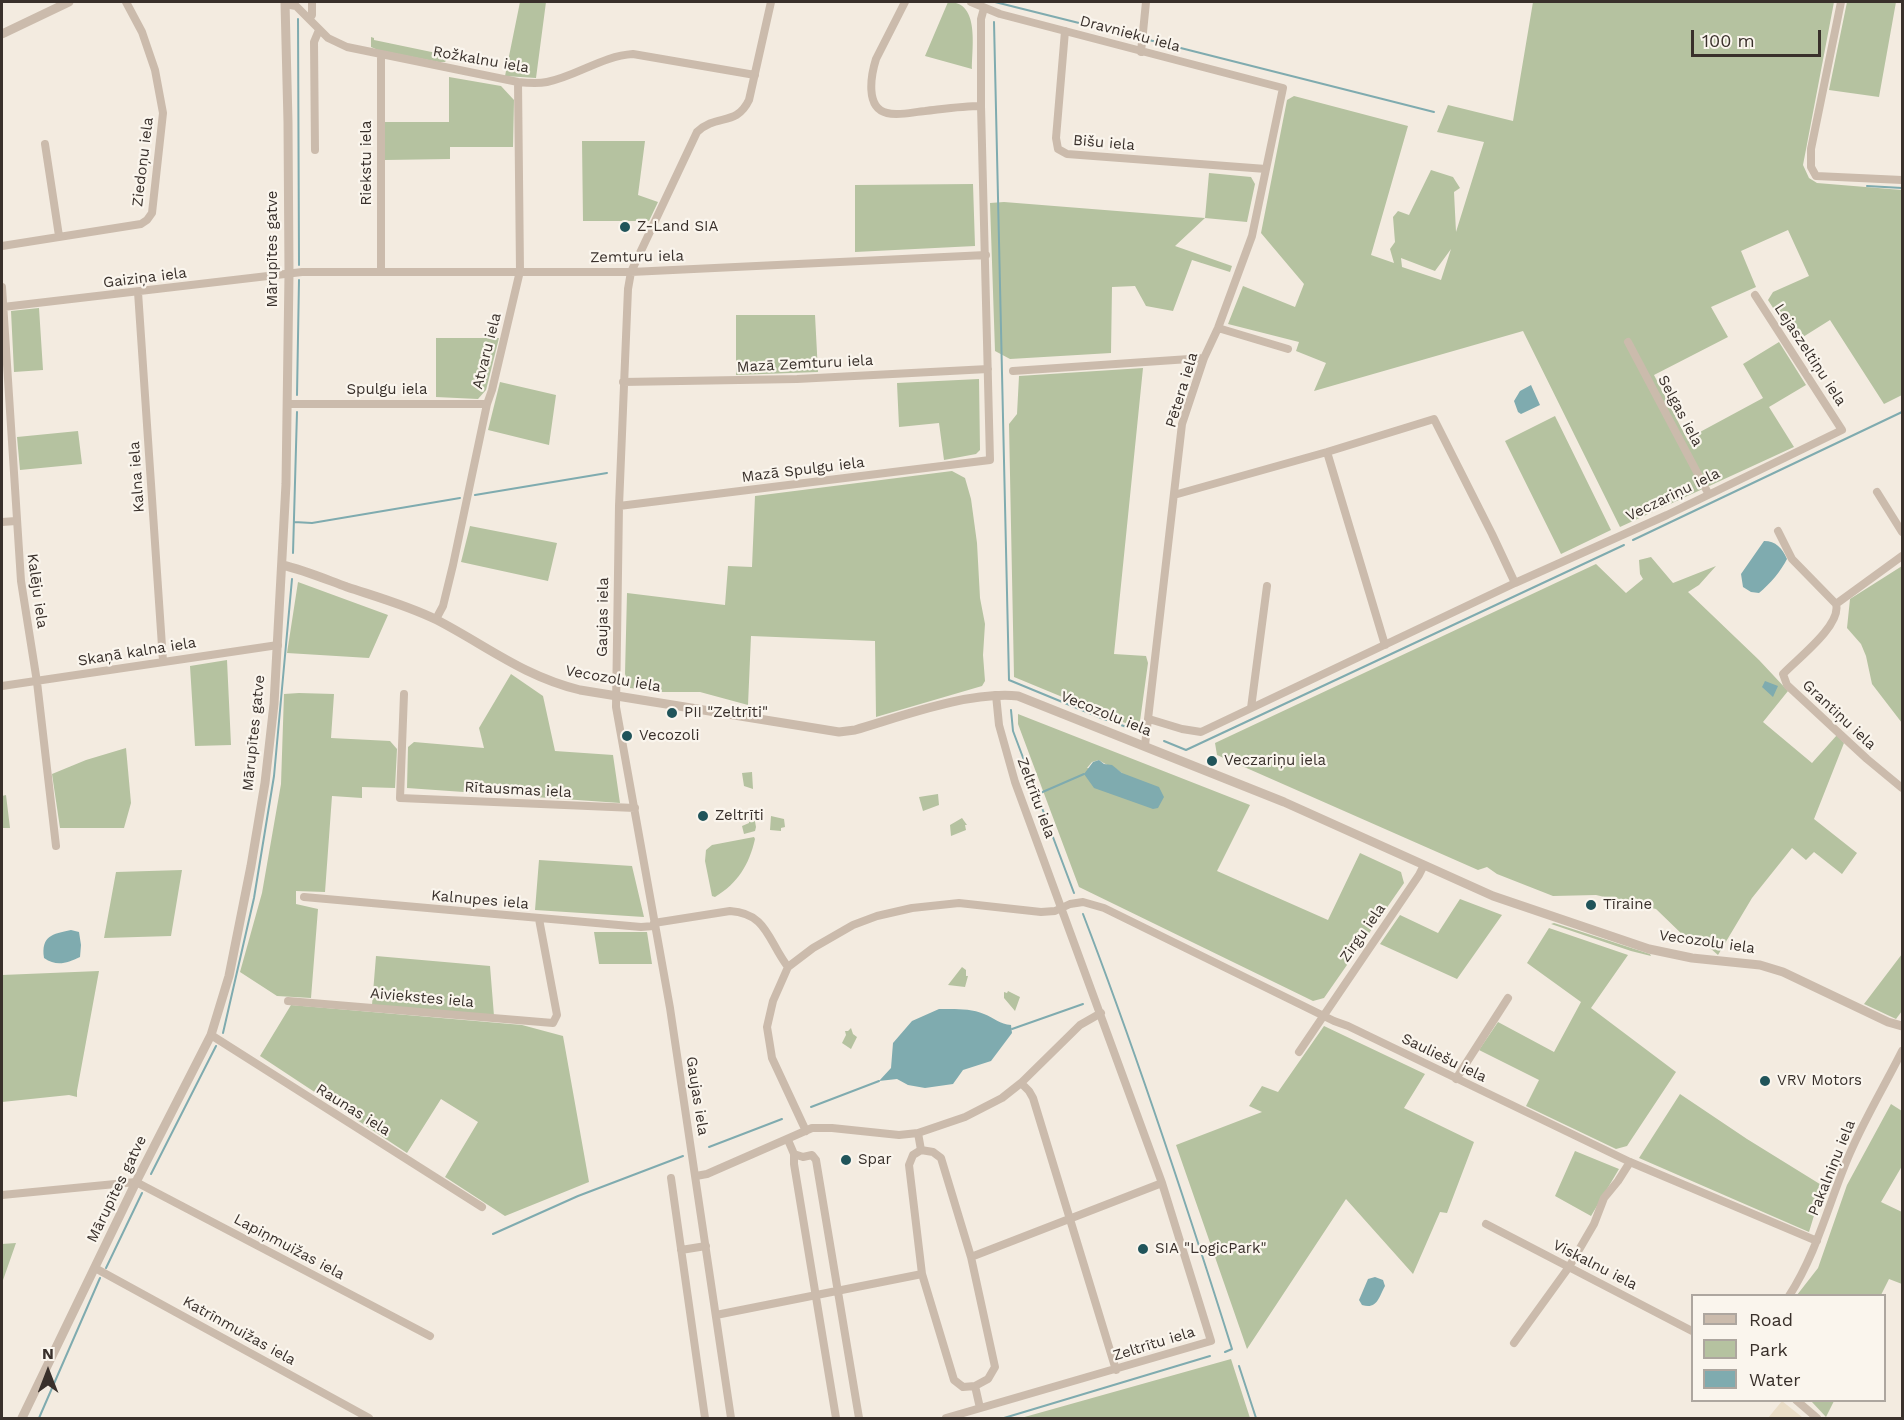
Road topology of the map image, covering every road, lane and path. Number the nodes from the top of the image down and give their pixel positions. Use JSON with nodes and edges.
{"nodes":[{"id":1,"x":69,"y":2,"type":"edge"},
{"id":2,"x":126,"y":2,"type":"edge"},
{"id":3,"x":312,"y":2,"type":"edge"},
{"id":4,"x":771,"y":2,"type":"edge"},
{"id":5,"x":905,"y":2,"type":"edge"},
{"id":6,"x":971,"y":2,"type":"edge"},
{"id":7,"x":1146,"y":2,"type":"edge"},
{"id":8,"x":1841,"y":2,"type":"edge"},
{"id":9,"x":285,"y":3,"type":"edge"},
{"id":10,"x":299,"y":4,"type":"edge"},
{"id":11,"x":984,"y":8,"type":"junction"},
{"id":12,"x":309,"y":19,"type":"junction"},
{"id":13,"x":319,"y":30,"type":"junction"},
{"id":14,"x":1065,"y":31,"type":"junction"},
{"id":15,"x":2,"y":34,"type":"edge"},
{"id":16,"x":1141,"y":52,"type":"junction"},
{"id":17,"x":381,"y":56,"type":"junction"},
{"id":18,"x":755,"y":75,"type":"junction"},
{"id":19,"x":518,"y":82,"type":"junction"},
{"id":20,"x":1283,"y":88,"type":"joint"},
{"id":21,"x":981,"y":106,"type":"junction"},
{"id":22,"x":45,"y":144,"type":"dead end"},
{"id":23,"x":315,"y":150,"type":"dead end"},
{"id":24,"x":1266,"y":169,"type":"junction"},
{"id":25,"x":1902,"y":180,"type":"edge"},
{"id":26,"x":59,"y":236,"type":"junction"},
{"id":27,"x":2,"y":246,"type":"edge"},
{"id":28,"x":986,"y":255,"type":"junction"},
{"id":29,"x":381,"y":271,"type":"junction"},
{"id":30,"x":520,"y":271,"type":"junction"},
{"id":31,"x":631,"y":272,"type":"junction"},
{"id":32,"x":289,"y":274,"type":"junction"},
{"id":33,"x":2,"y":287,"type":"edge"},
{"id":34,"x":138,"y":292,"type":"junction"},
{"id":35,"x":1755,"y":295,"type":"dead end"},
{"id":36,"x":3,"y":307,"type":"junction"},
{"id":37,"x":1218,"y":328,"type":"junction"},
{"id":38,"x":1628,"y":342,"type":"dead end"},
{"id":39,"x":1288,"y":349,"type":"dead end"},
{"id":40,"x":1204,"y":358,"type":"junction"},
{"id":41,"x":988,"y":369,"type":"junction"},
{"id":42,"x":1014,"y":371,"type":"dead end"},
{"id":43,"x":623,"y":382,"type":"junction"},
{"id":44,"x":288,"y":404,"type":"junction"},
{"id":45,"x":487,"y":404,"type":"junction"},
{"id":46,"x":1842,"y":430,"type":"joint"},
{"id":47,"x":1327,"y":452,"type":"junction"},
{"id":48,"x":1876,"y":492,"type":"dead end"},
{"id":49,"x":1708,"y":493,"type":"junction"},
{"id":50,"x":1173,"y":495,"type":"junction"},
{"id":51,"x":619,"y":506,"type":"junction"},
{"id":52,"x":16,"y":521,"type":"junction"},
{"id":53,"x":2,"y":522,"type":"edge"},
{"id":54,"x":1778,"y":531,"type":"dead end"},
{"id":55,"x":1902,"y":532,"type":"edge"},
{"id":56,"x":1902,"y":556,"type":"edge"},
{"id":57,"x":282,"y":565,"type":"junction"},
{"id":58,"x":1515,"y":583,"type":"junction"},
{"id":59,"x":1267,"y":586,"type":"dead end"},
{"id":60,"x":1836,"y":604,"type":"junction"},
{"id":61,"x":436,"y":620,"type":"junction"},
{"id":62,"x":278,"y":645,"type":"junction"},
{"id":63,"x":1385,"y":645,"type":"junction"},
{"id":64,"x":163,"y":661,"type":"junction"},
{"id":65,"x":37,"y":682,"type":"junction"},
{"id":66,"x":2,"y":686,"type":"edge"},
{"id":67,"x":404,"y":694,"type":"dead end"},
{"id":68,"x":996,"y":695,"type":"junction"},
{"id":69,"x":615,"y":696,"type":"junction"},
{"id":70,"x":1251,"y":708,"type":"junction"},
{"id":71,"x":1149,"y":718,"type":"junction"},
{"id":72,"x":1145,"y":745,"type":"junction"},
{"id":73,"x":1902,"y":788,"type":"edge"},
{"id":74,"x":634,"y":808,"type":"junction"},
{"id":75,"x":56,"y":846,"type":"dead end"},
{"id":76,"x":1424,"y":865,"type":"junction"},
{"id":77,"x":304,"y":897,"type":"dead end"},
{"id":78,"x":1061,"y":908,"type":"junction"},
{"id":79,"x":539,"y":919,"type":"junction"},
{"id":80,"x":654,"y":925,"type":"junction"},
{"id":81,"x":788,"y":967,"type":"junction"},
{"id":82,"x":1508,"y":998,"type":"dead end"},
{"id":83,"x":288,"y":1001,"type":"dead end"},
{"id":84,"x":1101,"y":1013,"type":"junction"},
{"id":85,"x":1323,"y":1016,"type":"junction"},
{"id":86,"x":1902,"y":1026,"type":"edge"},
{"id":87,"x":211,"y":1035,"type":"junction"},
{"id":88,"x":1902,"y":1051,"type":"edge"},
{"id":89,"x":1299,"y":1052,"type":"dead end"},
{"id":90,"x":1456,"y":1079,"type":"junction"},
{"id":91,"x":1021,"y":1083,"type":"junction"},
{"id":92,"x":806,"y":1131,"type":"junction"},
{"id":93,"x":918,"y":1132,"type":"junction"},
{"id":94,"x":788,"y":1140,"type":"junction"},
{"id":95,"x":921,"y":1150,"type":"junction"},
{"id":96,"x":794,"y":1154,"type":"junction"},
{"id":97,"x":1630,"y":1162,"type":"junction"},
{"id":98,"x":696,"y":1176,"type":"junction"},
{"id":99,"x":671,"y":1178,"type":"dead end"},
{"id":100,"x":136,"y":1182,"type":"junction"},
{"id":101,"x":1162,"y":1183,"type":"junction"},
{"id":102,"x":2,"y":1195,"type":"edge"},
{"id":103,"x":482,"y":1208,"type":"dead end"},
{"id":104,"x":1070,"y":1220,"type":"junction"},
{"id":105,"x":1486,"y":1224,"type":"dead end"},
{"id":106,"x":1817,"y":1241,"type":"junction"},
{"id":107,"x":706,"y":1246,"type":"junction"},
{"id":108,"x":681,"y":1250,"type":"junction"},
{"id":109,"x":971,"y":1257,"type":"junction"},
{"id":110,"x":1569,"y":1267,"type":"junction"},
{"id":111,"x":95,"y":1268,"type":"junction"},
{"id":112,"x":922,"y":1274,"type":"junction"},
{"id":113,"x":838,"y":1292,"type":"junction"},
{"id":114,"x":1790,"y":1294,"type":"edge"},
{"id":115,"x":814,"y":1296,"type":"junction"},
{"id":116,"x":716,"y":1315,"type":"junction"},
{"id":117,"x":1691,"y":1329,"type":"edge"},
{"id":118,"x":430,"y":1336,"type":"dead end"},
{"id":119,"x":1514,"y":1343,"type":"dead end"},
{"id":120,"x":1116,"y":1370,"type":"junction"},
{"id":121,"x":975,"y":1386,"type":"junction"},
{"id":122,"x":1797,"y":1402,"type":"edge"},
{"id":123,"x":980,"y":1408,"type":"junction"},
{"id":124,"x":729,"y":1418,"type":"edge"},
{"id":125,"x":951,"y":1418,"type":"edge"},
{"id":126,"x":22,"y":1419,"type":"edge"},
{"id":127,"x":369,"y":1419,"type":"edge"},
{"id":128,"x":705,"y":1419,"type":"edge"},
{"id":129,"x":836,"y":1419,"type":"edge"},
{"id":130,"x":859,"y":1419,"type":"edge"},
{"id":131,"x":1817,"y":1419,"type":"edge"}],
"edges":[{"from":1,"to":15,"type":"street"},
{"from":2,"to":26,"type":"street","name":"Ziedoņu iela"},
{"from":3,"to":12,"type":"street"},
{"from":4,"to":18,"type":"street","name":"Gaujas iela"},
{"from":5,"to":21,"type":"street"},
{"from":6,"to":11,"type":"street","name":"Dravnieku iela"},
{"from":7,"to":16,"type":"street"},
{"from":8,"to":25,"type":"street"},
{"from":9,"to":10,"type":"street","name":"Rožkalnu iela"},
{"from":9,"to":32,"type":"street","name":"Mārupītes gatve"},
{"from":10,"to":12,"type":"street","name":"Rožkalnu iela"},
{"from":11,"to":14,"type":"street","name":"Dravnieku iela"},
{"from":11,"to":21,"type":"street"},
{"from":12,"to":13,"type":"street","name":"Rožkalnu iela"},
{"from":13,"to":17,"type":"street","name":"Rožkalnu iela"},
{"from":13,"to":23,"type":"street"},
{"from":14,"to":16,"type":"street","name":"Dravnieku iela"},
{"from":14,"to":24,"type":"street","name":"Bišu iela"},
{"from":16,"to":20,"type":"street","name":"Dravnieku iela"},
{"from":17,"to":19,"type":"street","name":"Rožkalnu iela"},
{"from":17,"to":29,"type":"street","name":"Riekstu iela"},
{"from":18,"to":19,"type":"street","name":"Rožkalnu iela"},
{"from":18,"to":31,"type":"street","name":"Gaujas iela"},
{"from":19,"to":30,"type":"street","name":"Atvaru iela"},
{"from":20,"to":24,"type":"street","name":"Pētera iela"},
{"from":21,"to":28,"type":"street"},
{"from":22,"to":26,"type":"street"},
{"from":24,"to":37,"type":"street","name":"Pētera iela"},
{"from":26,"to":27,"type":"street","name":"Ziedoņu iela"},
{"from":28,"to":31,"type":"street","name":"Zemturu iela"},
{"from":28,"to":41,"type":"street"},
{"from":29,"to":30,"type":"street","name":"Zemturu iela"},
{"from":29,"to":32,"type":"street","name":"Zemturu iela"},
{"from":30,"to":31,"type":"street","name":"Zemturu iela"},
{"from":30,"to":45,"type":"street","name":"Atvaru iela"},
{"from":31,"to":43,"type":"street","name":"Gaujas iela"},
{"from":32,"to":34,"type":"street","name":"Gaiziņa iela"},
{"from":32,"to":44,"type":"street","name":"Mārupītes gatve"},
{"from":33,"to":36,"type":"street","name":"Kalēju iela"},
{"from":34,"to":36,"type":"street","name":"Gaiziņa iela"},
{"from":34,"to":64,"type":"street","name":"Kalna iela"},
{"from":35,"to":46,"type":"street","name":"Lejaszeltiņu iela"},
{"from":36,"to":52,"type":"street","name":"Kalēju iela"},
{"from":37,"to":39,"type":"street"},
{"from":37,"to":40,"type":"street","name":"Pētera iela"},
{"from":38,"to":49,"type":"street","name":"Selgas iela"},
{"from":40,"to":42,"type":"street"},
{"from":40,"to":50,"type":"street","name":"Pētera iela"},
{"from":41,"to":43,"type":"street","name":"Mazā Zemturu iela"},
{"from":41,"to":51,"type":"street","name":"Mazā Spulgu iela"},
{"from":43,"to":51,"type":"street","name":"Gaujas iela"},
{"from":44,"to":45,"type":"street","name":"Spulgu iela"},
{"from":44,"to":57,"type":"street","name":"Mārupītes gatve"},
{"from":45,"to":61,"type":"street","name":"Atvaru iela"},
{"from":46,"to":49,"type":"street","name":"Veczariņu iela"},
{"from":47,"to":50,"type":"street"},
{"from":47,"to":58,"type":"street"},
{"from":47,"to":63,"type":"street"},
{"from":48,"to":55,"type":"street"},
{"from":49,"to":58,"type":"street","name":"Veczariņu iela"},
{"from":50,"to":71,"type":"street","name":"Pētera iela"},
{"from":51,"to":69,"type":"street","name":"Gaujas iela"},
{"from":52,"to":53,"type":"street"},
{"from":52,"to":65,"type":"street","name":"Kalēju iela"},
{"from":54,"to":60,"type":"street"},
{"from":56,"to":60,"type":"street"},
{"from":57,"to":61,"type":"street","name":"Vecozolu iela"},
{"from":57,"to":62,"type":"street","name":"Mārupītes gatve"},
{"from":58,"to":63,"type":"street","name":"Veczariņu iela"},
{"from":59,"to":70,"type":"street"},
{"from":60,"to":73,"type":"street","name":"Grantiņu iela"},
{"from":61,"to":69,"type":"street","name":"Vecozolu iela"},
{"from":62,"to":64,"type":"street","name":"Skaņā kalna iela"},
{"from":62,"to":87,"type":"street","name":"Mārupītes gatve"},
{"from":63,"to":70,"type":"street","name":"Veczariņu iela"},
{"from":64,"to":65,"type":"street","name":"Skaņā kalna iela"},
{"from":65,"to":66,"type":"street","name":"Skaņā kalna iela"},
{"from":65,"to":75,"type":"street","name":"Kalēju iela"},
{"from":67,"to":74,"type":"street","name":"Rītausmas iela"},
{"from":68,"to":69,"type":"street","name":"Vecozolu iela"},
{"from":68,"to":72,"type":"street","name":"Vecozolu iela"},
{"from":68,"to":78,"type":"street","name":"Zeltrītu iela"},
{"from":69,"to":74,"type":"street","name":"Gaujas iela"},
{"from":70,"to":71,"type":"street","name":"Veczariņu iela"},
{"from":71,"to":72,"type":"street","name":"Pētera iela"},
{"from":72,"to":76,"type":"street","name":"Vecozolu iela"},
{"from":74,"to":80,"type":"street","name":"Gaujas iela"},
{"from":76,"to":85,"type":"street","name":"Zirgu iela"},
{"from":76,"to":86,"type":"street","name":"Vecozolu iela"},
{"from":77,"to":79,"type":"street","name":"Kalnupes iela"},
{"from":78,"to":81,"type":"street"},
{"from":78,"to":84,"type":"street","name":"Zeltrītu iela"},
{"from":78,"to":85,"type":"street","name":"Sauliešu iela"},
{"from":79,"to":80,"type":"street","name":"Kalnupes iela"},
{"from":79,"to":83,"type":"street","name":"Aiviekstes iela"},
{"from":80,"to":81,"type":"street","name":"Kalnupes iela"},
{"from":80,"to":98,"type":"street","name":"Gaujas iela"},
{"from":81,"to":92,"type":"street"},
{"from":82,"to":90,"type":"street"},
{"from":84,"to":91,"type":"street"},
{"from":84,"to":101,"type":"street","name":"Zeltrītu iela"},
{"from":85,"to":89,"type":"street","name":"Zirgu iela"},
{"from":85,"to":90,"type":"street","name":"Sauliešu iela"},
{"from":87,"to":100,"type":"street","name":"Mārupītes gatve"},
{"from":87,"to":103,"type":"street","name":"Raunas iela"},
{"from":88,"to":106,"type":"street","name":"Pakalniņu iela"},
{"from":90,"to":97,"type":"street","name":"Sauliešu iela"},
{"from":91,"to":93,"type":"street"},
{"from":91,"to":104,"type":"street"},
{"from":92,"to":93,"type":"street"},
{"from":92,"to":94,"type":"street"},
{"from":93,"to":95,"type":"street"},
{"from":94,"to":96,"type":"street"},
{"from":94,"to":98,"type":"street"},
{"from":95,"to":109,"type":"street"},
{"from":95,"to":112,"type":"street"},
{"from":96,"to":113,"type":"street"},
{"from":96,"to":115,"type":"street"},
{"from":97,"to":106,"type":"street","name":"Sauliešu iela"},
{"from":97,"to":110,"type":"street"},
{"from":98,"to":107,"type":"street","name":"Gaujas iela"},
{"from":99,"to":108,"type":"street"},
{"from":100,"to":102,"type":"street"},
{"from":100,"to":111,"type":"street","name":"Mārupītes gatve"},
{"from":100,"to":118,"type":"street","name":"Lapiņmuižas iela"},
{"from":101,"to":104,"type":"street"},
{"from":101,"to":120,"type":"street","name":"Zeltrītu iela"},
{"from":104,"to":109,"type":"street"},
{"from":104,"to":120,"type":"street"},
{"from":105,"to":110,"type":"street","name":"Viskalnu iela"},
{"from":106,"to":114,"type":"street","name":"Pakalniņu iela"},
{"from":107,"to":108,"type":"street"},
{"from":107,"to":116,"type":"street","name":"Gaujas iela"},
{"from":108,"to":128,"type":"street"},
{"from":109,"to":121,"type":"street"},
{"from":110,"to":117,"type":"street","name":"Viskalnu iela"},
{"from":110,"to":119,"type":"street"},
{"from":111,"to":126,"type":"street","name":"Mārupītes gatve"},
{"from":111,"to":127,"type":"street","name":"Katrīnmuižas iela"},
{"from":112,"to":113,"type":"street"},
{"from":112,"to":121,"type":"street"},
{"from":113,"to":115,"type":"street"},
{"from":113,"to":130,"type":"street"},
{"from":115,"to":116,"type":"street"},
{"from":115,"to":129,"type":"street"},
{"from":116,"to":124,"type":"street","name":"Gaujas iela"},
{"from":120,"to":123,"type":"street","name":"Zeltrītu iela"},
{"from":121,"to":123,"type":"street"},
{"from":122,"to":131,"type":"street"},
{"from":123,"to":125,"type":"street","name":"Zeltrītu iela"}]}
